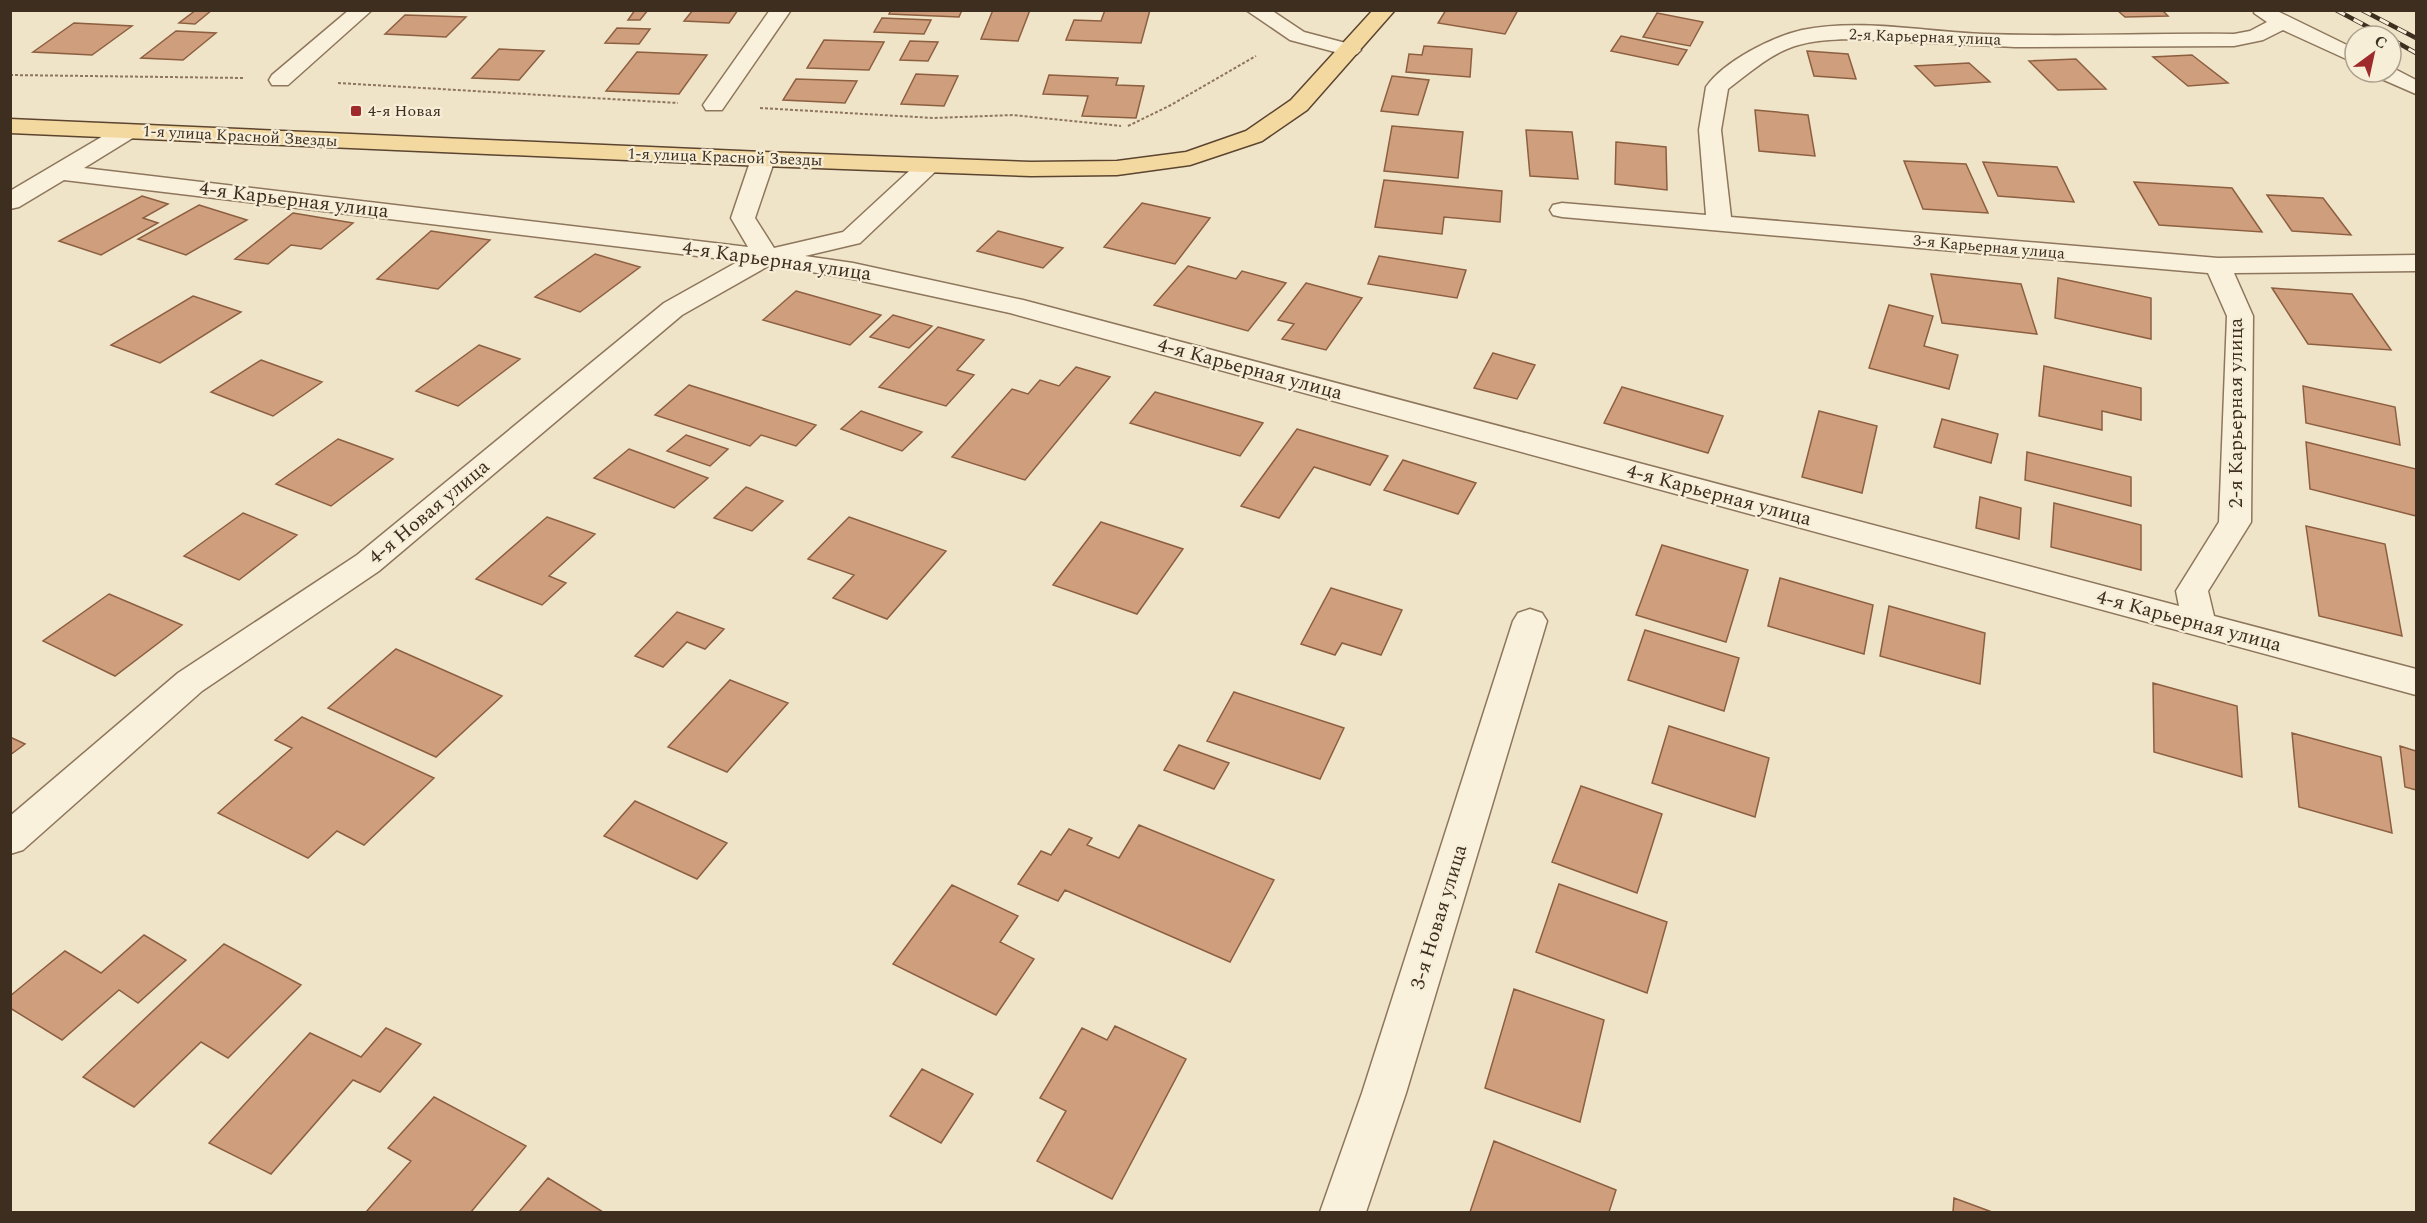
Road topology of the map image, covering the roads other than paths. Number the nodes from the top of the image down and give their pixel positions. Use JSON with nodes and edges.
{"nodes":[{"id":1,"x":362,"y":10,"type":"edge"},
{"id":2,"x":781,"y":10,"type":"edge"},
{"id":3,"x":1256,"y":10,"type":"edge"},
{"id":4,"x":1385,"y":10,"type":"edge"},
{"id":5,"x":2260,"y":10,"type":"edge"},
{"id":6,"x":2283,"y":22,"type":"junction"},
{"id":7,"x":1350,"y":50,"type":"junction"},
{"id":8,"x":2343,"y":51,"type":"edge"},
{"id":9,"x":280,"y":80,"type":"road end"},
{"id":10,"x":714,"y":105,"type":"road end"},
{"id":11,"x":10,"y":126,"type":"edge"},
{"id":12,"x":128,"y":131,"type":"junction"},
{"id":13,"x":763,"y":159,"type":"junction"},
{"id":14,"x":929,"y":165,"type":"junction"},
{"id":15,"x":60,"y":172,"type":"junction"},
{"id":16,"x":10,"y":202,"type":"edge"},
{"id":17,"x":1562,"y":210,"type":"dead end"},
{"id":18,"x":1719,"y":225,"type":"junction"},
{"id":19,"x":766,"y":257,"type":"junction"},
{"id":20,"x":2416,"y":263,"type":"edge"},
{"id":21,"x":2218,"y":266,"type":"junction"},
{"id":22,"x":1530,"y":621,"type":"dead end"},
{"id":23,"x":2199,"y":623,"type":"junction"},
{"id":24,"x":2416,"y":682,"type":"edge"},
{"id":25,"x":10,"y":839,"type":"edge"},
{"id":26,"x":1343,"y":1212,"type":"edge"}],
"edges":[{"from":1,"to":9,"type":"street"},
{"from":2,"to":10,"type":"street"},
{"from":3,"to":7,"type":"street"},
{"from":4,"to":7,"type":"main road","name":"1-я улица Красной Звезды"},
{"from":5,"to":6,"type":"street"},
{"from":6,"to":8,"type":"street"},
{"from":6,"to":18,"type":"street","name":"2-я Карьерная улица"},
{"from":7,"to":14,"type":"main road","name":"1-я улица Красной Звезды"},
{"from":11,"to":12,"type":"main road","name":"1-я улица Красной Звезды"},
{"from":12,"to":13,"type":"main road","name":"1-я улица Красной Звезды"},
{"from":12,"to":15,"type":"street"},
{"from":13,"to":14,"type":"main road","name":"1-я улица Красной Звезды"},
{"from":13,"to":19,"type":"street"},
{"from":14,"to":19,"type":"street"},
{"from":15,"to":16,"type":"street"},
{"from":15,"to":19,"type":"street","name":"4-я Карьерная улица"},
{"from":17,"to":18,"type":"street","name":"3-я Карьерная улица"},
{"from":18,"to":21,"type":"street","name":"3-я Карьерная улица"},
{"from":19,"to":23,"type":"street","name":"4-я Карьерная улица"},
{"from":19,"to":25,"type":"street","name":"4-я Новая улица"},
{"from":20,"to":21,"type":"street","name":"3-я Карьерная улица"},
{"from":21,"to":23,"type":"street","name":"2-я Карьерная улица"},
{"from":22,"to":26,"type":"street","name":"3-я Новая улица"},
{"from":23,"to":24,"type":"street","name":"4-я Карьерная улица"}]}
